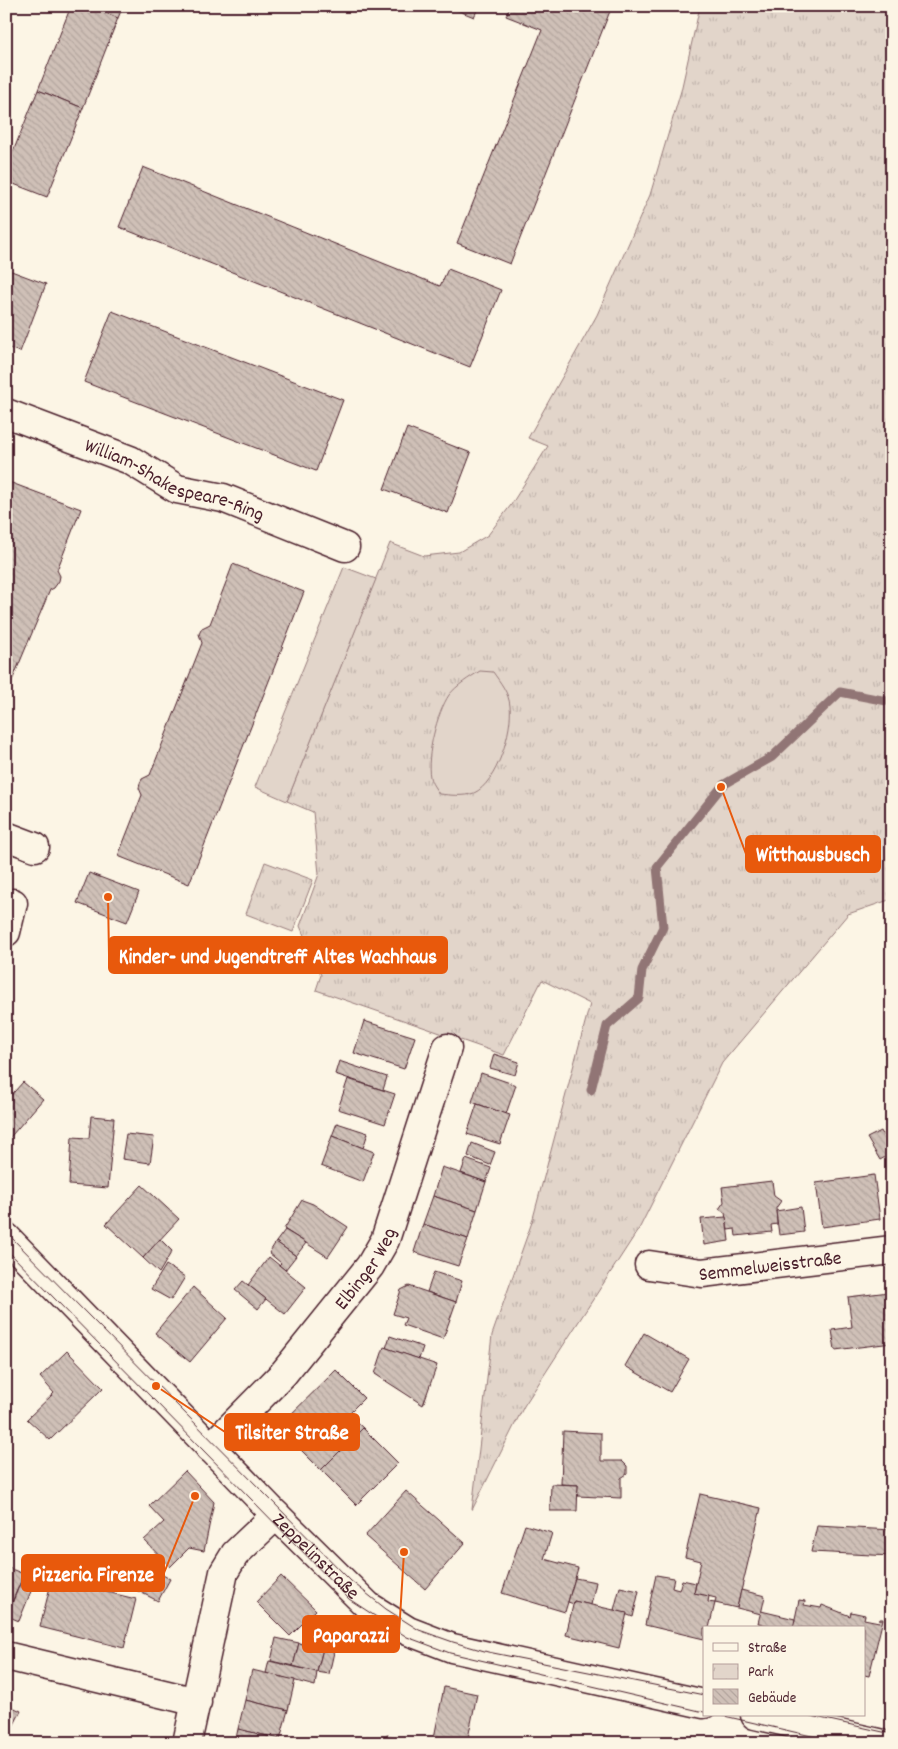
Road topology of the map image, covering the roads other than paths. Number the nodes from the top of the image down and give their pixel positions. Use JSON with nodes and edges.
{"nodes":[{"id":1,"x":6,"y":413,"type":"edge"},
{"id":2,"x":345,"y":547,"type":"dead end"},
{"id":3,"x":6,"y":836,"type":"edge"},
{"id":4,"x":35,"y":847,"type":"dead end"},
{"id":5,"x":13,"y":903,"type":"dead end"},
{"id":6,"x":6,"y":932,"type":"edge"},
{"id":7,"x":447,"y":1048,"type":"dead end"},
{"id":8,"x":10,"y":1246,"type":"edge"},
{"id":9,"x":892,"y":1250,"type":"edge"},
{"id":10,"x":649,"y":1265,"type":"dead end"},
{"id":11,"x":210,"y":1448,"type":"junction"},
{"id":12,"x":276,"y":1515,"type":"junction"},
{"id":13,"x":6,"y":1656,"type":"edge"},
{"id":14,"x":197,"y":1702,"type":"junction"},
{"id":15,"x":703,"y":1704,"type":"edge"},
{"id":16,"x":759,"y":1716,"type":"edge"},
{"id":17,"x":871,"y":1742,"type":"edge"},
{"id":18,"x":187,"y":1743,"type":"edge"}],
"edges":[{"from":1,"to":2,"type":"street","name":"William-Shakespeare-Ring"},
{"from":3,"to":4,"type":"street"},
{"from":5,"to":6,"type":"street"},
{"from":7,"to":11,"type":"street","name":"Elbinger Weg"},
{"from":8,"to":11,"type":"street","name":"Zeppelinstraße"},
{"from":9,"to":10,"type":"street","name":"Semmelweisstraße"},
{"from":11,"to":12,"type":"street","name":"Zeppelinstraße"},
{"from":12,"to":14,"type":"street"},
{"from":12,"to":15,"type":"street","name":"Zeppelinstraße"},
{"from":13,"to":14,"type":"street"},
{"from":14,"to":18,"type":"street"},
{"from":16,"to":17,"type":"street"}]}
